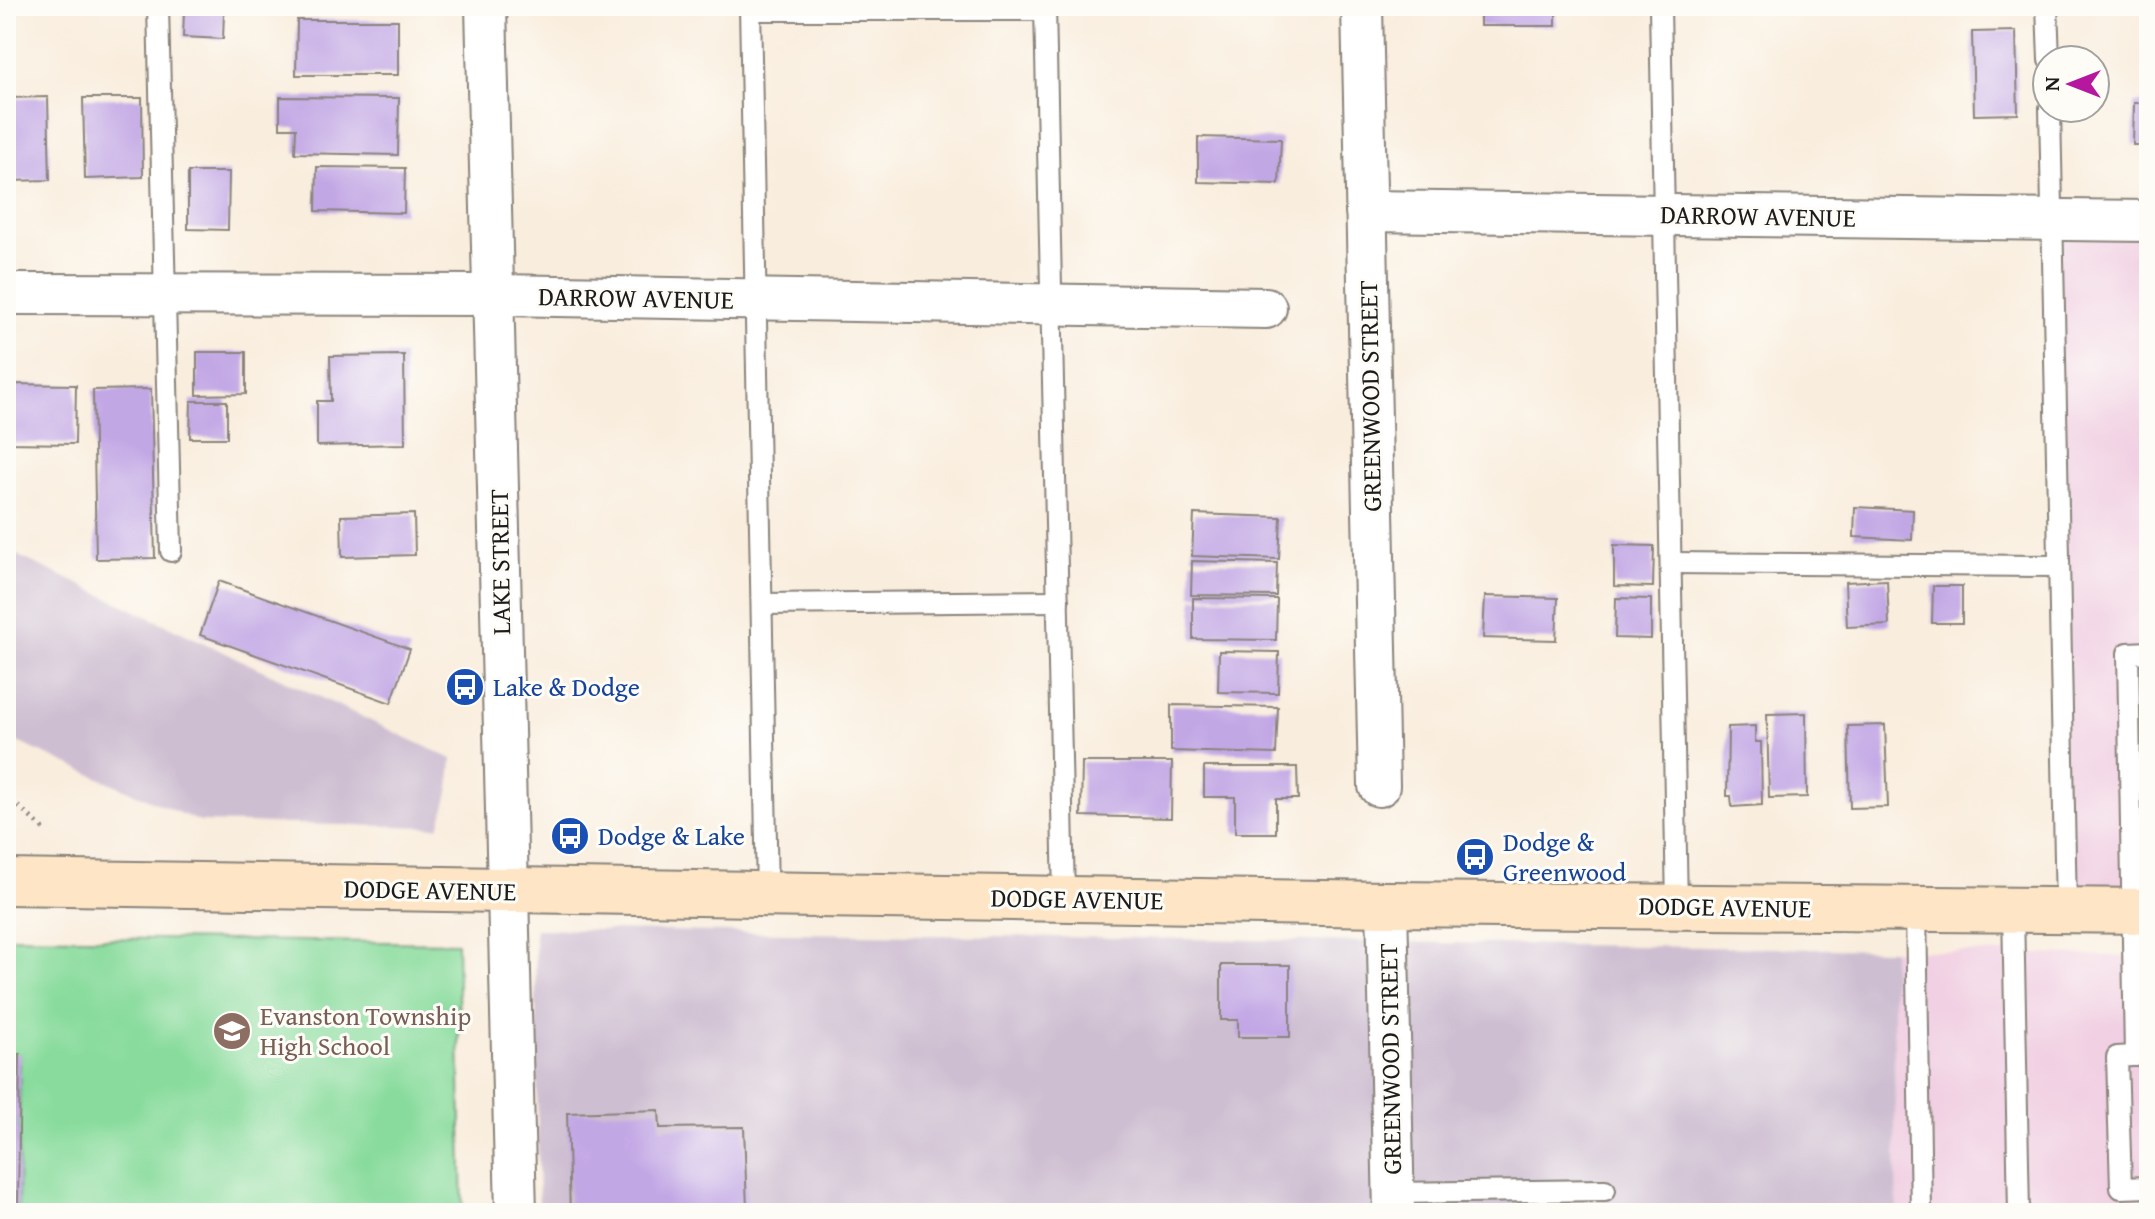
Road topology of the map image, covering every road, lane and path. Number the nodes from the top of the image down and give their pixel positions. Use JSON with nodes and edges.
{"nodes":[{"id":1,"x":158,"y":6,"type":"edge"},
{"id":2,"x":486,"y":6,"type":"edge"},
{"id":3,"x":1362,"y":6,"type":"edge"},
{"id":4,"x":1660,"y":6,"type":"edge"},
{"id":5,"x":2047,"y":6,"type":"edge"},
{"id":6,"x":750,"y":8,"type":"edge"},
{"id":7,"x":1045,"y":8,"type":"edge"},
{"id":8,"x":2048,"y":44,"type":"edge"},
{"id":9,"x":2050,"y":124,"type":"edge"},
{"id":10,"x":1366,"y":211,"type":"junction"},
{"id":11,"x":1664,"y":215,"type":"junction"},
{"id":12,"x":2052,"y":220,"type":"junction"},
{"id":13,"x":2149,"y":221,"type":"edge"},
{"id":14,"x":6,"y":294,"type":"edge"},
{"id":15,"x":165,"y":295,"type":"junction"},
{"id":16,"x":493,"y":295,"type":"junction"},
{"id":17,"x":756,"y":300,"type":"junction"},
{"id":18,"x":1052,"y":304,"type":"junction"},
{"id":19,"x":1266,"y":308,"type":"dead end"},
{"id":20,"x":171,"y":551,"type":"dead end"},
{"id":21,"x":1671,"y":563,"type":"junction"},
{"id":22,"x":2059,"y":566,"type":"junction"},
{"id":23,"x":1058,"y":601,"type":"junction"},
{"id":24,"x":762,"y":604,"type":"junction"},
{"id":25,"x":2149,"y":652,"type":"edge"},
{"id":26,"x":1379,"y":786,"type":"dead end"},
{"id":27,"x":6,"y":796,"type":"edge"},
{"id":28,"x":44,"y":829,"type":"dead end"},
{"id":29,"x":2140,"y":833,"type":"edge"},
{"id":30,"x":6,"y":882,"type":"edge"},
{"id":31,"x":509,"y":891,"type":"junction"},
{"id":32,"x":767,"y":894,"type":"junction"},
{"id":33,"x":1064,"y":899,"type":"junction"},
{"id":34,"x":1387,"y":904,"type":"junction"},
{"id":35,"x":1677,"y":907,"type":"junction"},
{"id":36,"x":1916,"y":909,"type":"junction"},
{"id":37,"x":2013,"y":910,"type":"junction"},
{"id":38,"x":2066,"y":910,"type":"junction"},
{"id":39,"x":2140,"y":911,"type":"edge"},
{"id":40,"x":2134,"y":1056,"type":"edge"},
{"id":41,"x":2149,"y":1187,"type":"edge"},
{"id":42,"x":1605,"y":1190,"type":"dead end"},
{"id":43,"x":1393,"y":1203,"type":"edge"},
{"id":44,"x":516,"y":1213,"type":"edge"},
{"id":45,"x":1921,"y":1213,"type":"edge"},
{"id":46,"x":2019,"y":1213,"type":"edge"}],
"edges":[{"from":1,"to":15,"type":"lane"},
{"from":2,"to":16,"type":"street","name":"LAKE STREET"},
{"from":3,"to":10,"type":"street","name":"GREENWOOD STREET"},
{"from":4,"to":11,"type":"lane"},
{"from":5,"to":8,"type":"lane"},
{"from":6,"to":7,"type":"lane"},
{"from":6,"to":17,"type":"lane"},
{"from":7,"to":18,"type":"lane"},
{"from":9,"to":12,"type":"lane"},
{"from":10,"to":11,"type":"street","name":"DARROW AVENUE"},
{"from":10,"to":26,"type":"street","name":"GREENWOOD STREET"},
{"from":11,"to":12,"type":"street","name":"DARROW AVENUE"},
{"from":11,"to":21,"type":"lane"},
{"from":12,"to":13,"type":"street","name":"DARROW AVENUE"},
{"from":12,"to":22,"type":"lane"},
{"from":14,"to":15,"type":"street","name":"DARROW AVENUE"},
{"from":15,"to":16,"type":"street","name":"DARROW AVENUE"},
{"from":15,"to":20,"type":"lane"},
{"from":16,"to":17,"type":"street","name":"DARROW AVENUE"},
{"from":16,"to":31,"type":"street","name":"LAKE STREET"},
{"from":17,"to":18,"type":"street","name":"DARROW AVENUE"},
{"from":17,"to":24,"type":"lane"},
{"from":18,"to":19,"type":"street","name":"DARROW AVENUE"},
{"from":18,"to":23,"type":"lane"},
{"from":21,"to":22,"type":"lane"},
{"from":21,"to":35,"type":"lane"},
{"from":22,"to":38,"type":"lane"},
{"from":23,"to":24,"type":"lane"},
{"from":23,"to":33,"type":"lane"},
{"from":24,"to":32,"type":"lane"},
{"from":25,"to":29,"type":"lane"},
{"from":27,"to":28,"type":"path"},
{"from":29,"to":39,"type":"lane"},
{"from":30,"to":31,"type":"main road","name":"DODGE AVENUE"},
{"from":31,"to":32,"type":"main road","name":"DODGE AVENUE"},
{"from":31,"to":44,"type":"street","name":"LAKE STREET"},
{"from":32,"to":33,"type":"main road","name":"DODGE AVENUE"},
{"from":33,"to":34,"type":"main road","name":"DODGE AVENUE"},
{"from":34,"to":35,"type":"main road","name":"DODGE AVENUE"},
{"from":34,"to":43,"type":"street","name":"GREENWOOD STREET"},
{"from":35,"to":36,"type":"main road","name":"DODGE AVENUE"},
{"from":36,"to":37,"type":"main road","name":"DODGE AVENUE"},
{"from":36,"to":45,"type":"lane"},
{"from":37,"to":38,"type":"main road","name":"DODGE AVENUE"},
{"from":37,"to":46,"type":"lane"},
{"from":38,"to":39,"type":"main road","name":"DODGE AVENUE"},
{"from":39,"to":40,"type":"lane"},
{"from":40,"to":41,"type":"lane"},
{"from":42,"to":43,"type":"lane"}]}
